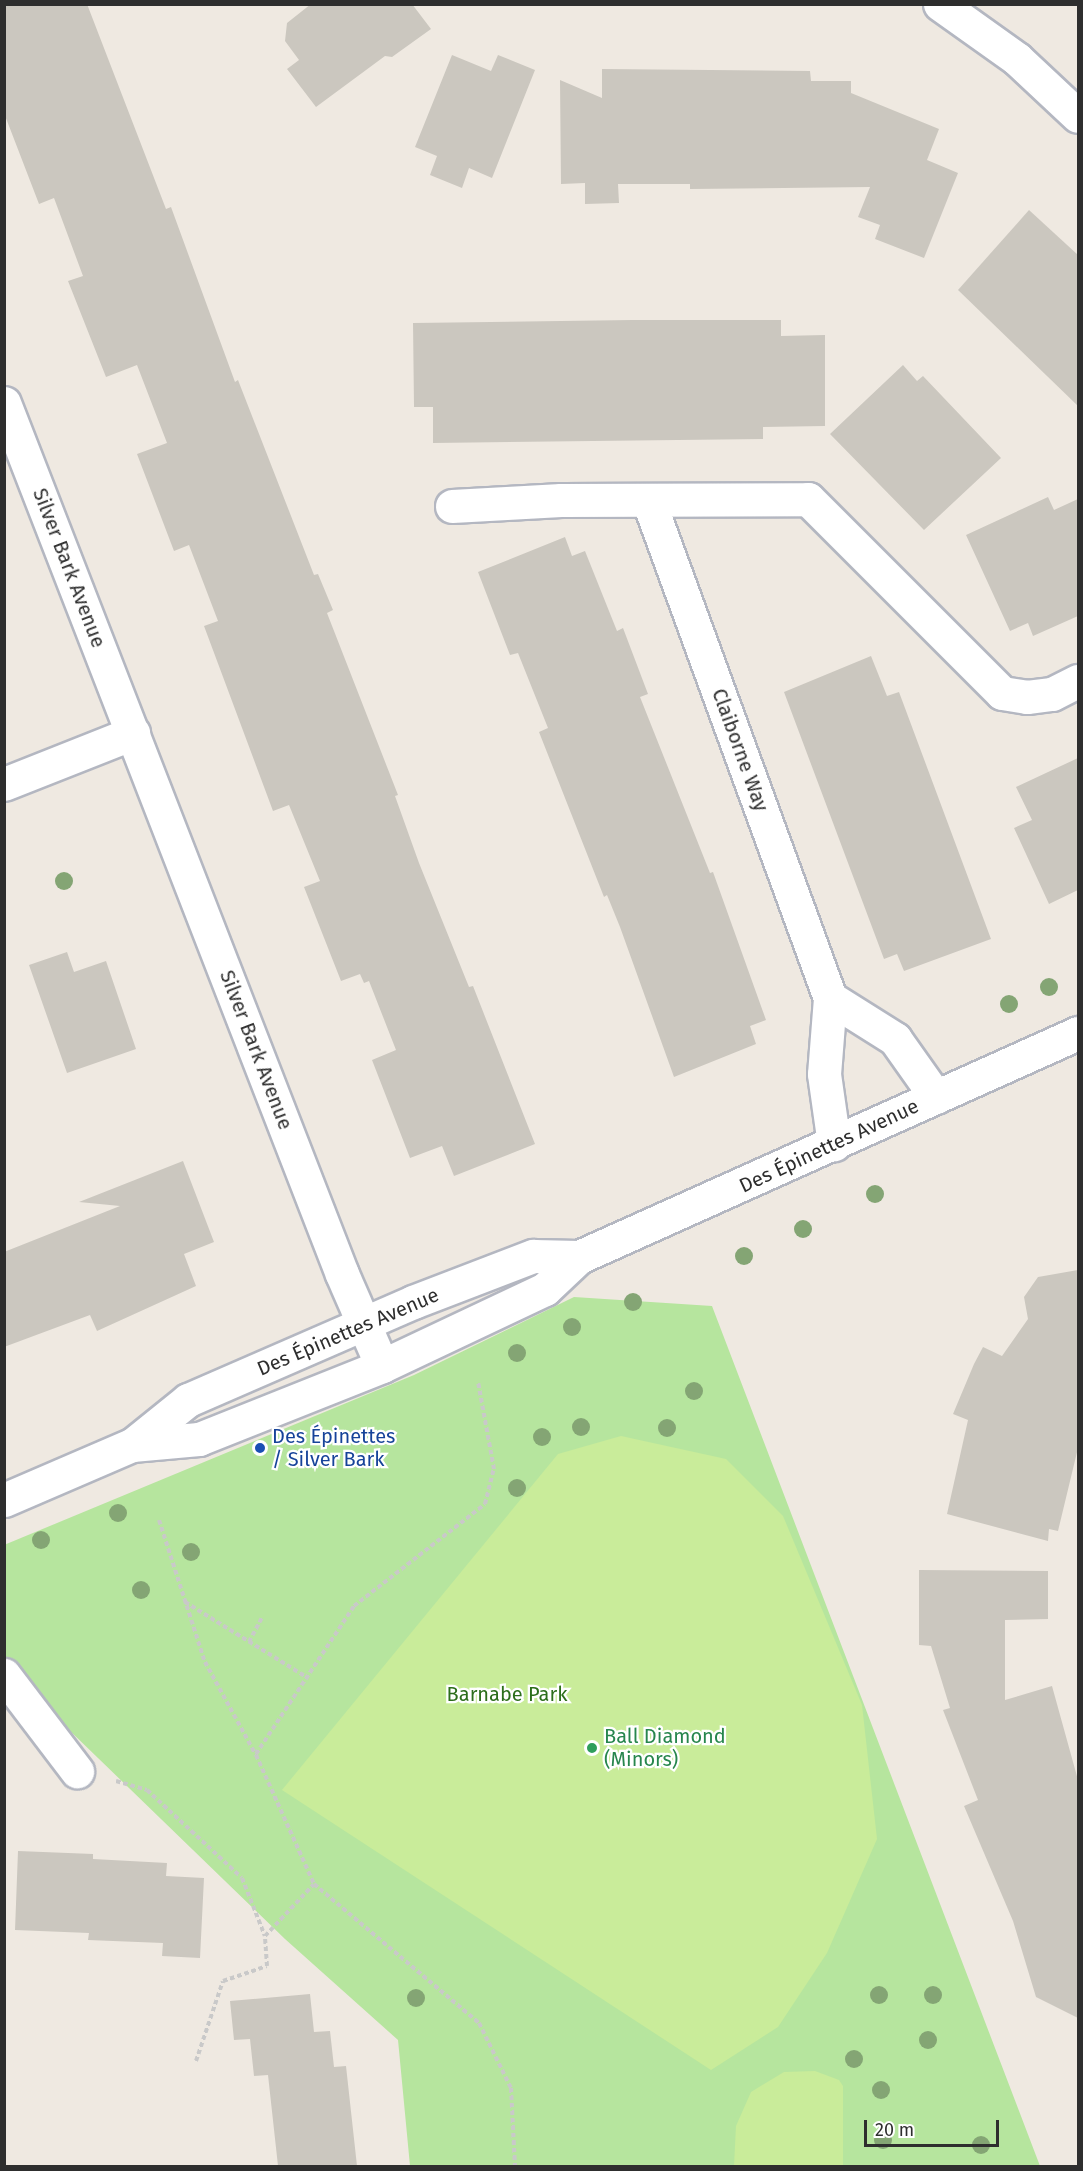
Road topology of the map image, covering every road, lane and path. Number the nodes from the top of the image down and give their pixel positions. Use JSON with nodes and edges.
{"nodes":[{"id":1,"x":940,"y":4,"type":"edge"},
{"id":2,"x":1078,"y":116,"type":"edge"},
{"id":3,"x":4,"y":403,"type":"edge"},
{"id":4,"x":649,"y":502,"type":"junction"},
{"id":5,"x":452,"y":506,"type":"dead end"},
{"id":6,"x":1078,"y":681,"type":"edge"},
{"id":7,"x":133,"y":733,"type":"junction"},
{"id":8,"x":4,"y":784,"type":"edge"},
{"id":9,"x":830,"y":998,"type":"junction"},
{"id":10,"x":1078,"y":1034,"type":"edge"},
{"id":11,"x":936,"y":1097,"type":"junction"},
{"id":12,"x":834,"y":1144,"type":"junction"},
{"id":13,"x":579,"y":1257,"type":"junction"},
{"id":14,"x":364,"y":1324,"type":"junction"},
{"id":15,"x":382,"y":1366,"type":"junction"},
{"id":16,"x":478,"y":1382,"type":"dead end"},
{"id":17,"x":132,"y":1445,"type":"junction"},
{"id":18,"x":4,"y":1500,"type":"edge"},
{"id":19,"x":159,"y":1520,"type":"dead end"},
{"id":20,"x":184,"y":1602,"type":"junction"},
{"id":21,"x":262,"y":1618,"type":"dead end"},
{"id":22,"x":249,"y":1642,"type":"junction"},
{"id":23,"x":4,"y":1675,"type":"edge"},
{"id":24,"x":308,"y":1678,"type":"junction"},
{"id":25,"x":256,"y":1755,"type":"junction"},
{"id":26,"x":77,"y":1770,"type":"joint"},
{"id":27,"x":314,"y":1884,"type":"junction"},
{"id":28,"x":264,"y":1936,"type":"junction"},
{"id":29,"x":196,"y":2061,"type":"dead end"},
{"id":30,"x":515,"y":2166,"type":"edge"}],
"edges":[{"from":1,"to":2,"type":"street"},
{"from":3,"to":7,"type":"street","name":"Silver Bark Avenue"},
{"from":4,"to":5,"type":"street"},
{"from":4,"to":6,"type":"street"},
{"from":4,"to":9,"type":"street","name":"Claiborne Way"},
{"from":7,"to":8,"type":"street"},
{"from":7,"to":14,"type":"street","name":"Silver Bark Avenue"},
{"from":9,"to":11,"type":"street"},
{"from":9,"to":12,"type":"street","name":"Claiborne Way"},
{"from":10,"to":11,"type":"street","name":"Des Épinettes Avenue"},
{"from":11,"to":12,"type":"street","name":"Des Épinettes Avenue"},
{"from":12,"to":13,"type":"street","name":"Des Épinettes Avenue"},
{"from":13,"to":14,"type":"street","name":"Des Épinettes Avenue"},
{"from":13,"to":15,"type":"street","name":"Des Épinettes Avenue"},
{"from":14,"to":15,"type":"street","name":"Silver Bark Avenue"},
{"from":14,"to":17,"type":"street","name":"Des Épinettes Avenue"},
{"from":15,"to":17,"type":"street","name":"Des Épinettes Avenue"},
{"from":16,"to":24,"type":"path"},
{"from":17,"to":18,"type":"street","name":"Des Épinettes Avenue"},
{"from":19,"to":20,"type":"path"},
{"from":20,"to":22,"type":"path"},
{"from":20,"to":25,"type":"path"},
{"from":21,"to":22,"type":"path"},
{"from":22,"to":24,"type":"path"},
{"from":23,"to":26,"type":"street"},
{"from":24,"to":25,"type":"path"},
{"from":25,"to":27,"type":"path"},
{"from":26,"to":28,"type":"path"},
{"from":27,"to":28,"type":"path"},
{"from":27,"to":30,"type":"path"},
{"from":28,"to":29,"type":"path"}]}
